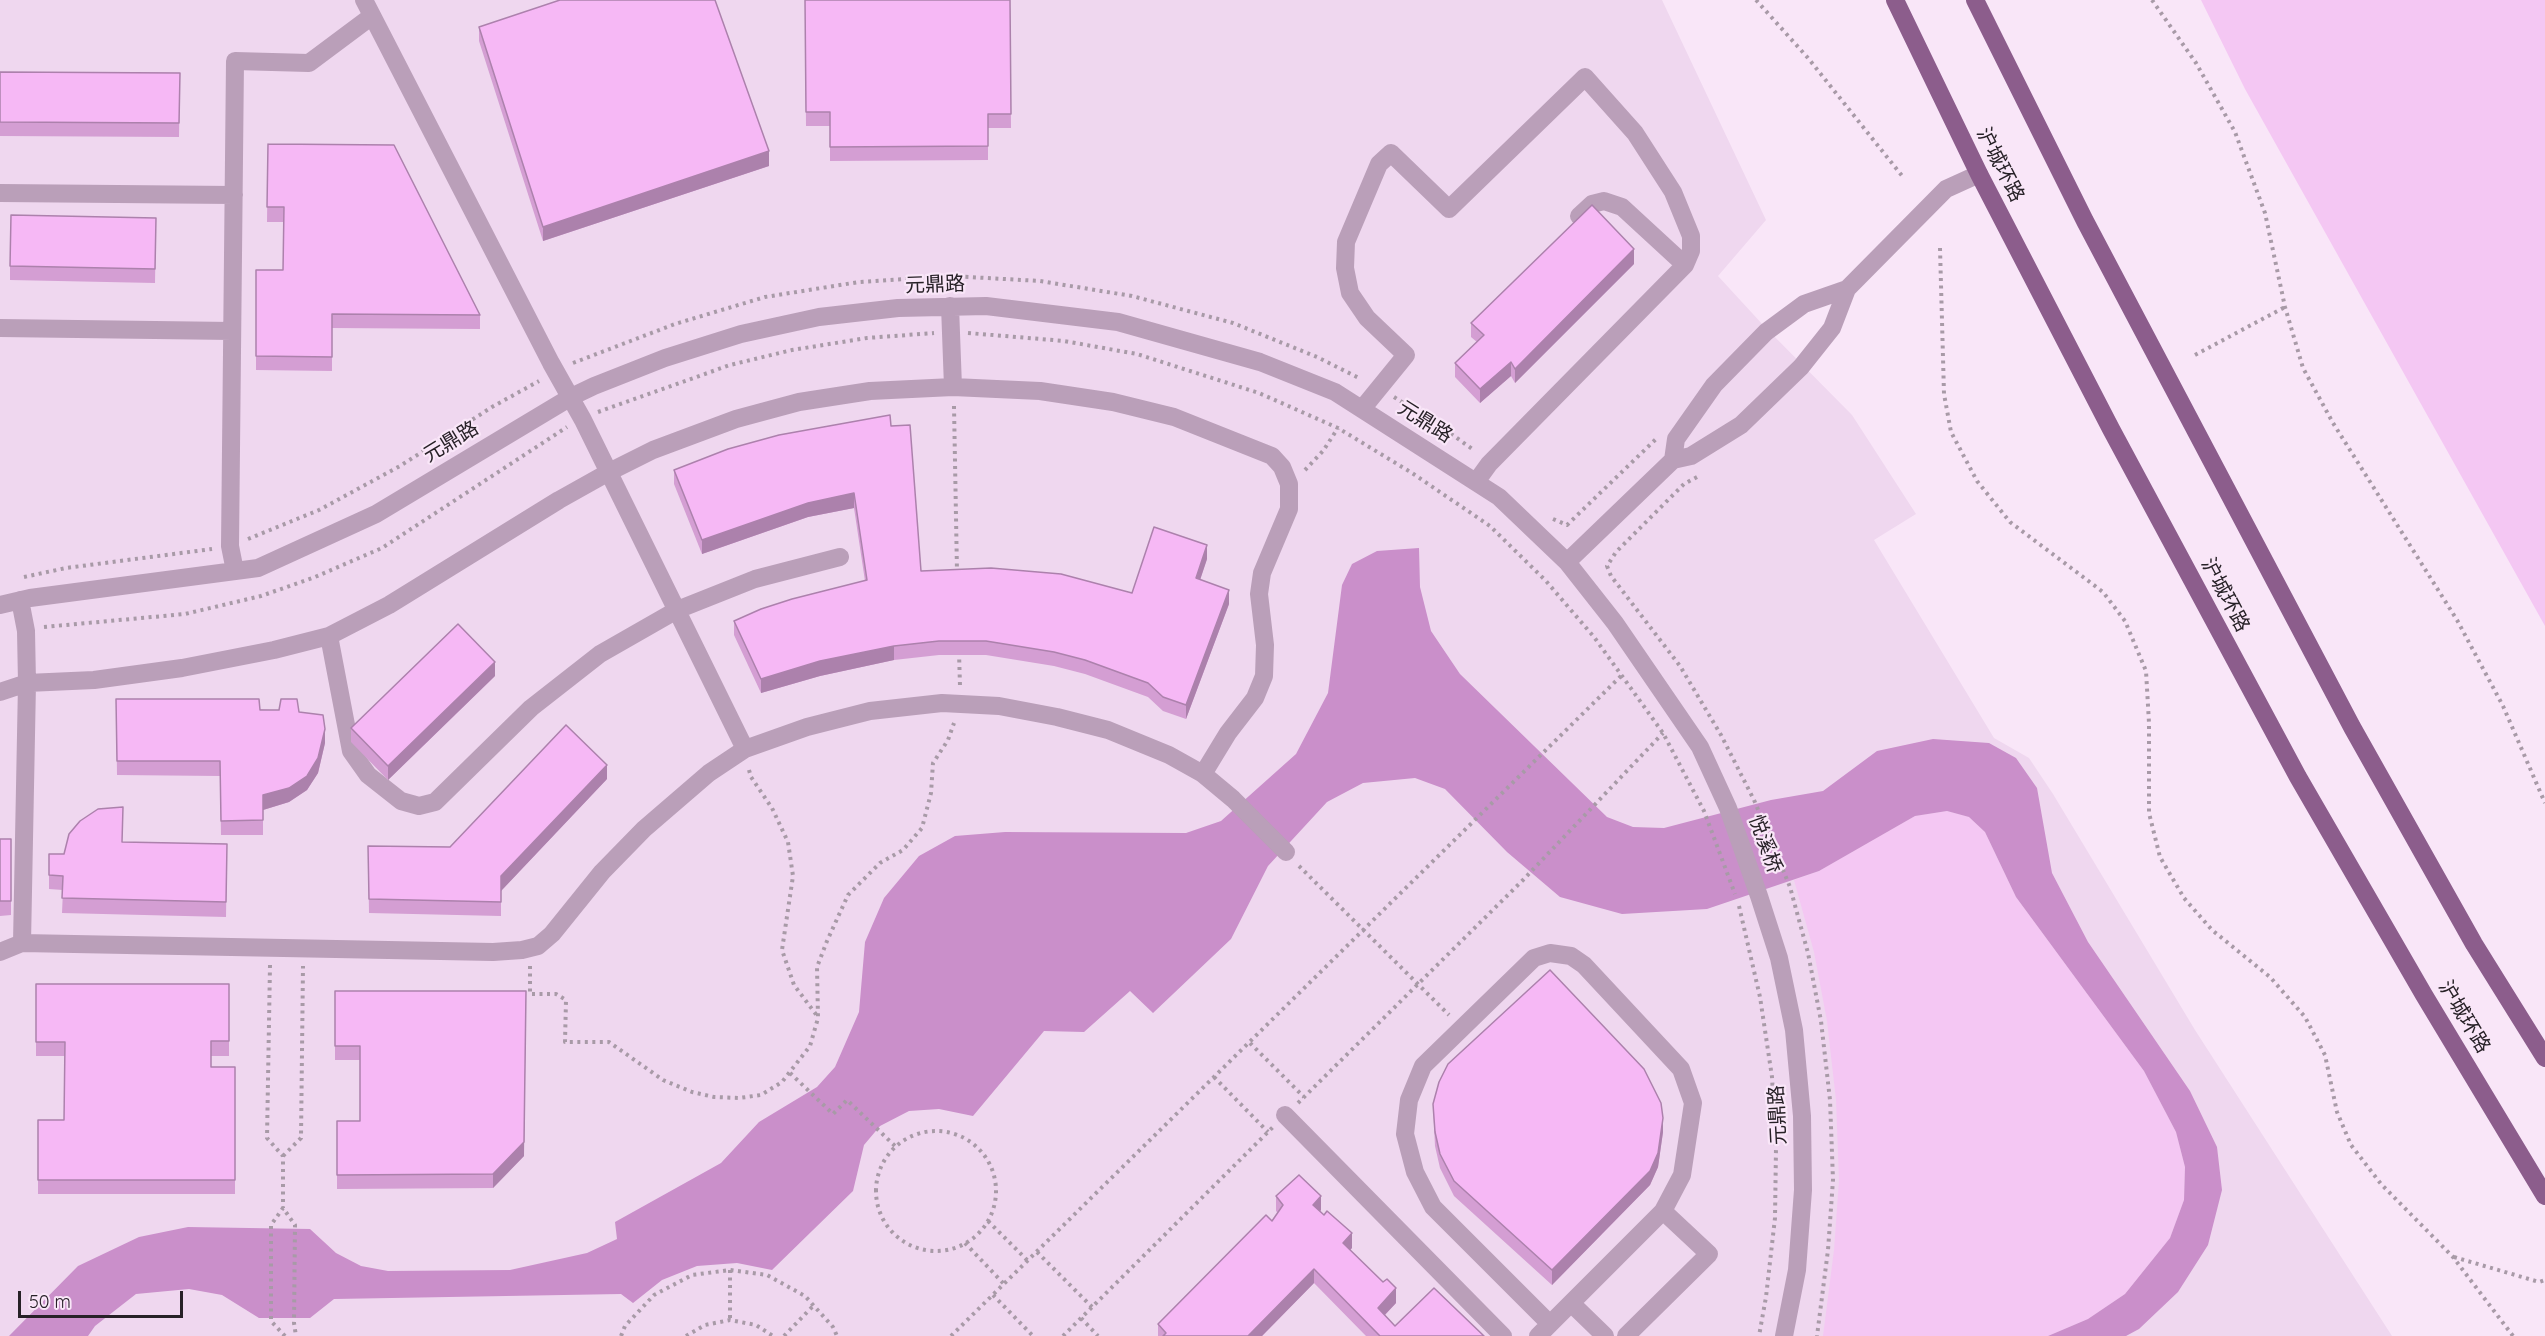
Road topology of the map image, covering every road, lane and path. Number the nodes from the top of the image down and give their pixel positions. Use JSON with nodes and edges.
{"nodes":[{"id":1,"x":364,"y":0,"type":"edge"},
{"id":2,"x":1756,"y":0,"type":"edge"},
{"id":3,"x":1895,"y":0,"type":"edge"},
{"id":4,"x":1975,"y":0,"type":"edge"},
{"id":5,"x":2152,"y":0,"type":"edge"},
{"id":6,"x":372,"y":16,"type":"junction"},
{"id":7,"x":1979,"y":174,"type":"junction"},
{"id":8,"x":1903,"y":177,"type":"dead end"},
{"id":9,"x":0,"y":194,"type":"edge"},
{"id":10,"x":234,"y":195,"type":"junction"},
{"id":11,"x":1579,"y":216,"type":"edge"},
{"id":12,"x":1940,"y":248,"type":"dead end"},
{"id":13,"x":1685,"y":265,"type":"junction"},
{"id":14,"x":1847,"y":289,"type":"junction"},
{"id":15,"x":950,"y":306,"type":"junction"},
{"id":16,"x":2285,"y":307,"type":"junction"},
{"id":17,"x":0,"y":328,"type":"edge"},
{"id":18,"x":232,"y":331,"type":"junction"},
{"id":19,"x":952,"y":333,"type":"junction"},
{"id":20,"x":2195,"y":355,"type":"dead end"},
{"id":21,"x":555,"y":371,"type":"junction"},
{"id":22,"x":953,"y":387,"type":"junction"},
{"id":23,"x":570,"y":397,"type":"junction"},
{"id":24,"x":1362,"y":409,"type":"junction"},
{"id":25,"x":583,"y":420,"type":"junction"},
{"id":26,"x":1338,"y":428,"type":"junction"},
{"id":27,"x":1673,"y":460,"type":"junction"},
{"id":28,"x":609,"y":472,"type":"junction"},
{"id":29,"x":1703,"y":473,"type":"dead end"},
{"id":30,"x":1476,"y":482,"type":"junction"},
{"id":31,"x":1289,"y":484,"type":"junction"},
{"id":32,"x":230,"y":546,"type":"junction"},
{"id":33,"x":840,"y":557,"type":"dead end"},
{"id":34,"x":1567,"y":562,"type":"junction"},
{"id":35,"x":235,"y":571,"type":"junction"},
{"id":36,"x":22,"y":577,"type":"dead end"},
{"id":37,"x":20,"y":600,"type":"junction"},
{"id":38,"x":0,"y":605,"type":"edge"},
{"id":39,"x":677,"y":610,"type":"junction"},
{"id":40,"x":26,"y":631,"type":"junction"},
{"id":41,"x":329,"y":636,"type":"junction"},
{"id":42,"x":1623,"y":674,"type":"junction"},
{"id":43,"x":27,"y":683,"type":"junction"},
{"id":44,"x":0,"y":692,"type":"edge"},
{"id":45,"x":1663,"y":734,"type":"junction"},
{"id":46,"x":745,"y":749,"type":"junction"},
{"id":47,"x":1203,"y":774,"type":"junction"},
{"id":48,"x":2545,"y":803,"type":"edge"},
{"id":49,"x":1728,"y":808,"type":"joint"},
{"id":50,"x":1286,"y":852,"type":"joint"},
{"id":51,"x":1523,"y":880,"type":"dead end"},
{"id":52,"x":1790,"y":887,"type":"dead end"},
{"id":53,"x":1759,"y":896,"type":"joint"},
{"id":54,"x":1364,"y":931,"type":"junction"},
{"id":55,"x":22,"y":943,"type":"junction"},
{"id":56,"x":270,"y":948,"type":"junction"},
{"id":57,"x":304,"y":948,"type":"junction"},
{"id":58,"x":527,"y":949,"type":"junction"},
{"id":59,"x":0,"y":952,"type":"edge"},
{"id":60,"x":1462,"y":1028,"type":"junction"},
{"id":61,"x":1250,"y":1042,"type":"junction"},
{"id":62,"x":2545,"y":1058,"type":"edge"},
{"id":63,"x":790,"y":1073,"type":"junction"},
{"id":64,"x":1214,"y":1077,"type":"junction"},
{"id":65,"x":1304,"y":1097,"type":"dead end"},
{"id":66,"x":1285,"y":1115,"type":"dead end"},
{"id":67,"x":1268,"y":1132,"type":"dead end"},
{"id":68,"x":895,"y":1146,"type":"junction"},
{"id":69,"x":283,"y":1156,"type":"junction"},
{"id":70,"x":2545,"y":1196,"type":"edge"},
{"id":71,"x":283,"y":1208,"type":"junction"},
{"id":72,"x":1663,"y":1211,"type":"junction"},
{"id":73,"x":988,"y":1221,"type":"junction"},
{"id":74,"x":965,"y":1243,"type":"junction"},
{"id":75,"x":1037,"y":1252,"type":"junction"},
{"id":76,"x":2453,"y":1257,"type":"junction"},
{"id":77,"x":1028,"y":1261,"type":"junction"},
{"id":78,"x":730,"y":1270,"type":"junction"},
{"id":79,"x":2545,"y":1280,"type":"edge"},
{"id":80,"x":1004,"y":1284,"type":"junction"},
{"id":81,"x":993,"y":1295,"type":"junction"},
{"id":82,"x":1571,"y":1303,"type":"junction"},
{"id":83,"x":814,"y":1305,"type":"junction"},
{"id":84,"x":1092,"y":1307,"type":"dead end"},
{"id":85,"x":1081,"y":1318,"type":"dead end"},
{"id":86,"x":730,"y":1320,"type":"junction"},
{"id":87,"x":1544,"y":1330,"type":"edge"},
{"id":88,"x":285,"y":1336,"type":"edge"},
{"id":89,"x":296,"y":1336,"type":"edge"},
{"id":90,"x":621,"y":1336,"type":"edge"},
{"id":91,"x":686,"y":1336,"type":"edge"},
{"id":92,"x":773,"y":1336,"type":"edge"},
{"id":93,"x":784,"y":1336,"type":"edge"},
{"id":94,"x":837,"y":1336,"type":"edge"},
{"id":95,"x":951,"y":1336,"type":"edge"},
{"id":96,"x":1033,"y":1336,"type":"edge"},
{"id":97,"x":1098,"y":1336,"type":"edge"},
{"id":98,"x":1503,"y":1336,"type":"edge"},
{"id":99,"x":1605,"y":1336,"type":"edge"},
{"id":100,"x":1626,"y":1336,"type":"edge"},
{"id":101,"x":1759,"y":1336,"type":"edge"},
{"id":102,"x":1784,"y":1336,"type":"edge"},
{"id":103,"x":2512,"y":1336,"type":"edge"}],
"edges":[{"from":1,"to":6,"type":"street"},
{"from":2,"to":8,"type":"path"},
{"from":3,"to":7,"type":"main road","name":"沪城环路"},
{"from":4,"to":62,"type":"main road"},
{"from":5,"to":16,"type":"path"},
{"from":6,"to":10,"type":"street"},
{"from":6,"to":21,"type":"street"},
{"from":7,"to":14,"type":"street"},
{"from":7,"to":70,"type":"main road","name":"沪城环路"},
{"from":9,"to":10,"type":"street"},
{"from":10,"to":18,"type":"street"},
{"from":11,"to":13,"type":"street"},
{"from":12,"to":76,"type":"path"},
{"from":13,"to":24,"type":"street"},
{"from":13,"to":30,"type":"street"},
{"from":14,"to":27,"type":"street"},
{"from":14,"to":27,"type":"street"},
{"from":15,"to":19,"type":"street"},
{"from":15,"to":23,"type":"street","name":"元鼎路"},
{"from":15,"to":24,"type":"street","name":"元鼎路"},
{"from":16,"to":20,"type":"path"},
{"from":16,"to":48,"type":"path"},
{"from":17,"to":18,"type":"street"},
{"from":18,"to":32,"type":"street"},
{"from":19,"to":22,"type":"street"},
{"from":19,"to":25,"type":"path"},
{"from":19,"to":26,"type":"path"},
{"from":21,"to":23,"type":"street"},
{"from":21,"to":32,"type":"path"},
{"from":22,"to":28,"type":"street"},
{"from":22,"to":31,"type":"street"},
{"from":23,"to":25,"type":"street"},
{"from":23,"to":35,"type":"street","name":"元鼎路"},
{"from":24,"to":30,"type":"street","name":"元鼎路"},
{"from":25,"to":28,"type":"street"},
{"from":25,"to":40,"type":"path"},
{"from":26,"to":31,"type":"path"},
{"from":26,"to":42,"type":"path"},
{"from":27,"to":34,"type":"street"},
{"from":28,"to":39,"type":"street"},
{"from":28,"to":41,"type":"street"},
{"from":29,"to":52,"type":"path"},
{"from":30,"to":34,"type":"street","name":"元鼎路"},
{"from":31,"to":47,"type":"street"},
{"from":32,"to":35,"type":"street"},
{"from":32,"to":36,"type":"path"},
{"from":33,"to":39,"type":"street"},
{"from":34,"to":49,"type":"street","name":"元鼎路"},
{"from":35,"to":37,"type":"street","name":"元鼎路"},
{"from":37,"to":38,"type":"street","name":"元鼎路"},
{"from":37,"to":40,"type":"street"},
{"from":39,"to":41,"type":"street"},
{"from":39,"to":46,"type":"street"},
{"from":40,"to":43,"type":"street"},
{"from":41,"to":43,"type":"street"},
{"from":42,"to":45,"type":"path"},
{"from":42,"to":54,"type":"path"},
{"from":43,"to":44,"type":"street"},
{"from":43,"to":55,"type":"street"},
{"from":45,"to":51,"type":"path"},
{"from":45,"to":101,"type":"path"},
{"from":46,"to":47,"type":"street"},
{"from":46,"to":58,"type":"street"},
{"from":46,"to":63,"type":"path"},
{"from":47,"to":50,"type":"street"},
{"from":49,"to":53,"type":"street","name":"悦溪桥"},
{"from":50,"to":54,"type":"path"},
{"from":53,"to":102,"type":"street","name":"元鼎路"},
{"from":54,"to":60,"type":"path"},
{"from":54,"to":61,"type":"path"},
{"from":55,"to":56,"type":"street"},
{"from":55,"to":59,"type":"street"},
{"from":56,"to":57,"type":"street"},
{"from":56,"to":69,"type":"path"},
{"from":57,"to":58,"type":"street"},
{"from":57,"to":69,"type":"path"},
{"from":58,"to":63,"type":"path"},
{"from":60,"to":72,"type":"street"},
{"from":60,"to":87,"type":"street"},
{"from":61,"to":64,"type":"path"},
{"from":61,"to":65,"type":"path"},
{"from":63,"to":68,"type":"path"},
{"from":64,"to":67,"type":"path"},
{"from":64,"to":75,"type":"path"},
{"from":66,"to":98,"type":"street"},
{"from":68,"to":73,"type":"path"},
{"from":68,"to":74,"type":"path"},
{"from":69,"to":71,"type":"path"},
{"from":71,"to":88,"type":"path"},
{"from":71,"to":89,"type":"path"},
{"from":72,"to":82,"type":"street"},
{"from":72,"to":100,"type":"street"},
{"from":73,"to":74,"type":"path"},
{"from":73,"to":77,"type":"path"},
{"from":74,"to":80,"type":"path"},
{"from":75,"to":77,"type":"path"},
{"from":75,"to":84,"type":"path"},
{"from":76,"to":79,"type":"path"},
{"from":76,"to":103,"type":"path"},
{"from":77,"to":80,"type":"path"},
{"from":78,"to":83,"type":"path"},
{"from":78,"to":86,"type":"path"},
{"from":78,"to":90,"type":"path"},
{"from":80,"to":81,"type":"path"},
{"from":81,"to":95,"type":"path"},
{"from":81,"to":96,"type":"path"},
{"from":82,"to":87,"type":"street"},
{"from":82,"to":99,"type":"street"},
{"from":83,"to":93,"type":"path"},
{"from":83,"to":94,"type":"path"},
{"from":85,"to":97,"type":"path"},
{"from":86,"to":91,"type":"path"},
{"from":86,"to":92,"type":"path"}]}
